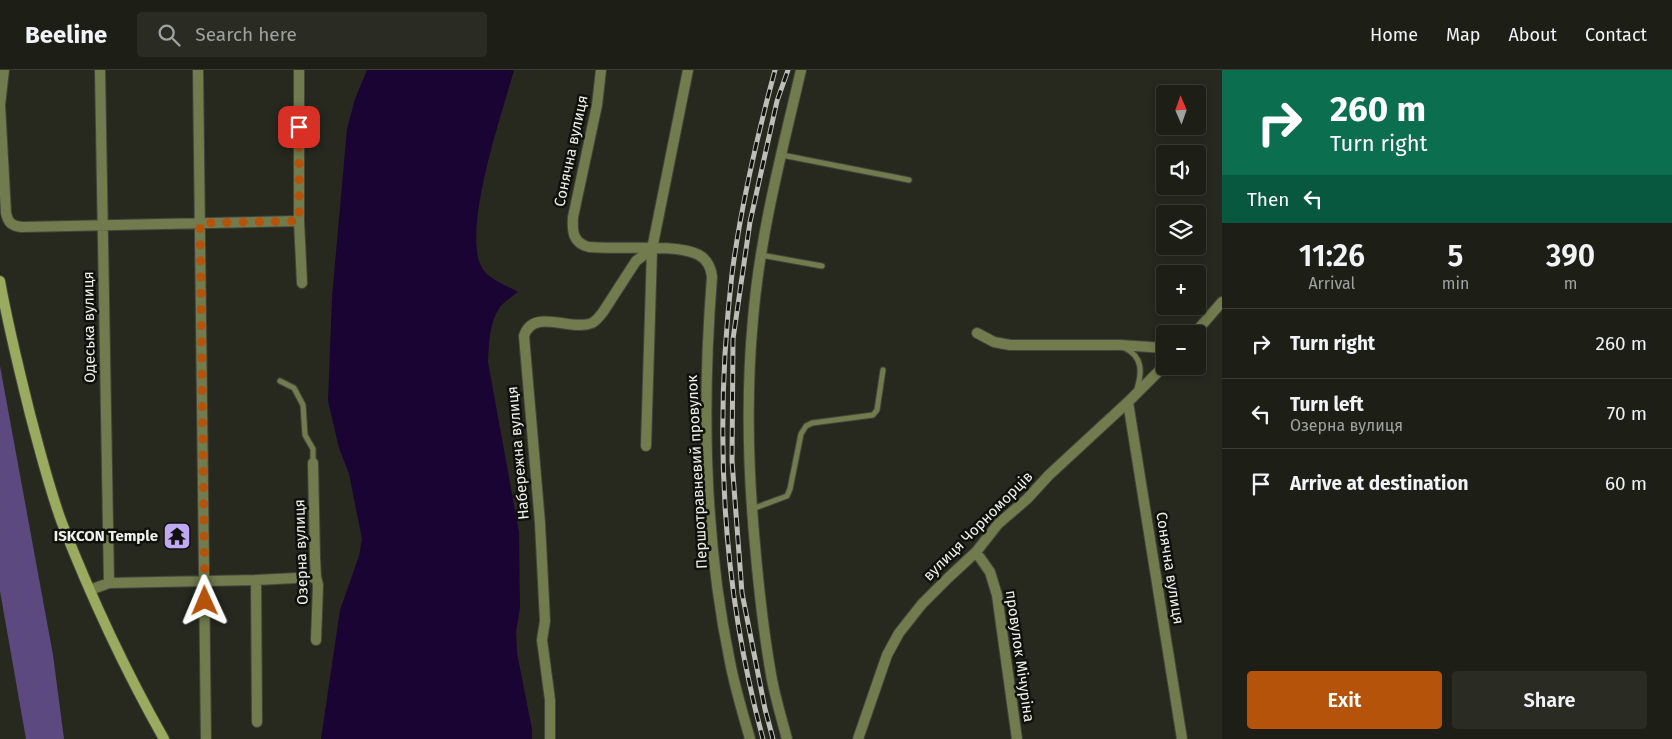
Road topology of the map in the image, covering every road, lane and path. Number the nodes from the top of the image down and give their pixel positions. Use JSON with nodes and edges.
{"nodes":[{"id":1,"x":4,"y":70,"type":"edge"},
{"id":2,"x":100,"y":70,"type":"edge"},
{"id":3,"x":198,"y":70,"type":"edge"},
{"id":4,"x":299,"y":70,"type":"edge"},
{"id":5,"x":601,"y":70,"type":"edge"},
{"id":6,"x":688,"y":70,"type":"edge"},
{"id":7,"x":801,"y":70,"type":"edge"},
{"id":8,"x":782,"y":156,"type":"junction"},
{"id":9,"x":908,"y":180,"type":"dead end"},
{"id":10,"x":299,"y":221,"type":"junction"},
{"id":11,"x":200,"y":223,"type":"junction"},
{"id":12,"x":102,"y":226,"type":"junction"},
{"id":13,"x":652,"y":249,"type":"junction"},
{"id":14,"x":761,"y":255,"type":"junction"},
{"id":15,"x":822,"y":266,"type":"dead end"},
{"id":16,"x":0,"y":281,"type":"edge"},
{"id":17,"x":302,"y":283,"type":"dead end"},
{"id":18,"x":1222,"y":302,"type":"edge"},
{"id":19,"x":1202,"y":325,"type":"edge"},
{"id":20,"x":977,"y":333,"type":"dead end"},
{"id":21,"x":1120,"y":345,"type":"junction"},
{"id":22,"x":1156,"y":347,"type":"edge"},
{"id":23,"x":883,"y":370,"type":"dead end"},
{"id":24,"x":1156,"y":374,"type":"edge"},
{"id":25,"x":280,"y":381,"type":"dead end"},
{"id":26,"x":1136,"y":394,"type":"junction"},
{"id":27,"x":1128,"y":402,"type":"junction"},
{"id":28,"x":646,"y":446,"type":"dead end"},
{"id":29,"x":313,"y":463,"type":"joint"},
{"id":30,"x":752,"y":509,"type":"junction"},
{"id":31,"x":976,"y":552,"type":"junction"},
{"id":32,"x":316,"y":577,"type":"junction"},
{"id":33,"x":256,"y":580,"type":"junction"},
{"id":34,"x":204,"y":582,"type":"junction"},
{"id":35,"x":109,"y":583,"type":"junction"},
{"id":36,"x":90,"y":590,"type":"junction"},
{"id":37,"x":316,"y":640,"type":"dead end"},
{"id":38,"x":257,"y":722,"type":"dead end"},
{"id":39,"x":164,"y":739,"type":"edge"},
{"id":40,"x":206,"y":739,"type":"edge"},
{"id":41,"x":550,"y":739,"type":"edge"},
{"id":42,"x":750,"y":739,"type":"edge"},
{"id":43,"x":787,"y":739,"type":"edge"},
{"id":44,"x":858,"y":739,"type":"edge"},
{"id":45,"x":1018,"y":739,"type":"edge"},
{"id":46,"x":1182,"y":739,"type":"edge"}],
"edges":[{"from":1,"to":12,"type":"street"},
{"from":2,"to":12,"type":"street","name":"Одеська вулиця"},
{"from":3,"to":11,"type":"street"},
{"from":4,"to":10,"type":"street"},
{"from":5,"to":13,"type":"street","name":"Сонячна вулиця"},
{"from":6,"to":13,"type":"street"},
{"from":7,"to":8,"type":"street"},
{"from":8,"to":9,"type":"lane"},
{"from":8,"to":14,"type":"street"},
{"from":10,"to":11,"type":"street"},
{"from":10,"to":17,"type":"street"},
{"from":11,"to":12,"type":"street"},
{"from":11,"to":34,"type":"street"},
{"from":12,"to":35,"type":"street","name":"Одеська вулиця"},
{"from":13,"to":28,"type":"street"},
{"from":13,"to":41,"type":"street","name":"Набережна вулиця"},
{"from":13,"to":42,"type":"street","name":"Першотравневий провулок"},
{"from":14,"to":15,"type":"lane"},
{"from":14,"to":30,"type":"street"},
{"from":16,"to":36,"type":"main road"},
{"from":18,"to":19,"type":"street"},
{"from":20,"to":21,"type":"street"},
{"from":21,"to":22,"type":"street"},
{"from":21,"to":26,"type":"lane"},
{"from":23,"to":30,"type":"lane"},
{"from":24,"to":26,"type":"street","name":"вулиця Чорноморців"},
{"from":25,"to":29,"type":"lane"},
{"from":26,"to":27,"type":"street","name":"вулиця Чорноморців"},
{"from":27,"to":31,"type":"street","name":"вулиця Чорноморців"},
{"from":27,"to":46,"type":"street","name":"Сонячна вулиця"},
{"from":29,"to":32,"type":"street","name":"Озерна вулиця"},
{"from":30,"to":43,"type":"street"},
{"from":31,"to":44,"type":"street","name":"вулиця Чорноморців"},
{"from":31,"to":45,"type":"street","name":"провулок Мічуріна"},
{"from":32,"to":33,"type":"street"},
{"from":32,"to":37,"type":"street","name":"Озерна вулиця"},
{"from":33,"to":34,"type":"street"},
{"from":33,"to":38,"type":"street"},
{"from":34,"to":35,"type":"street"},
{"from":34,"to":40,"type":"street"},
{"from":35,"to":36,"type":"street"},
{"from":36,"to":39,"type":"main road"}]}
